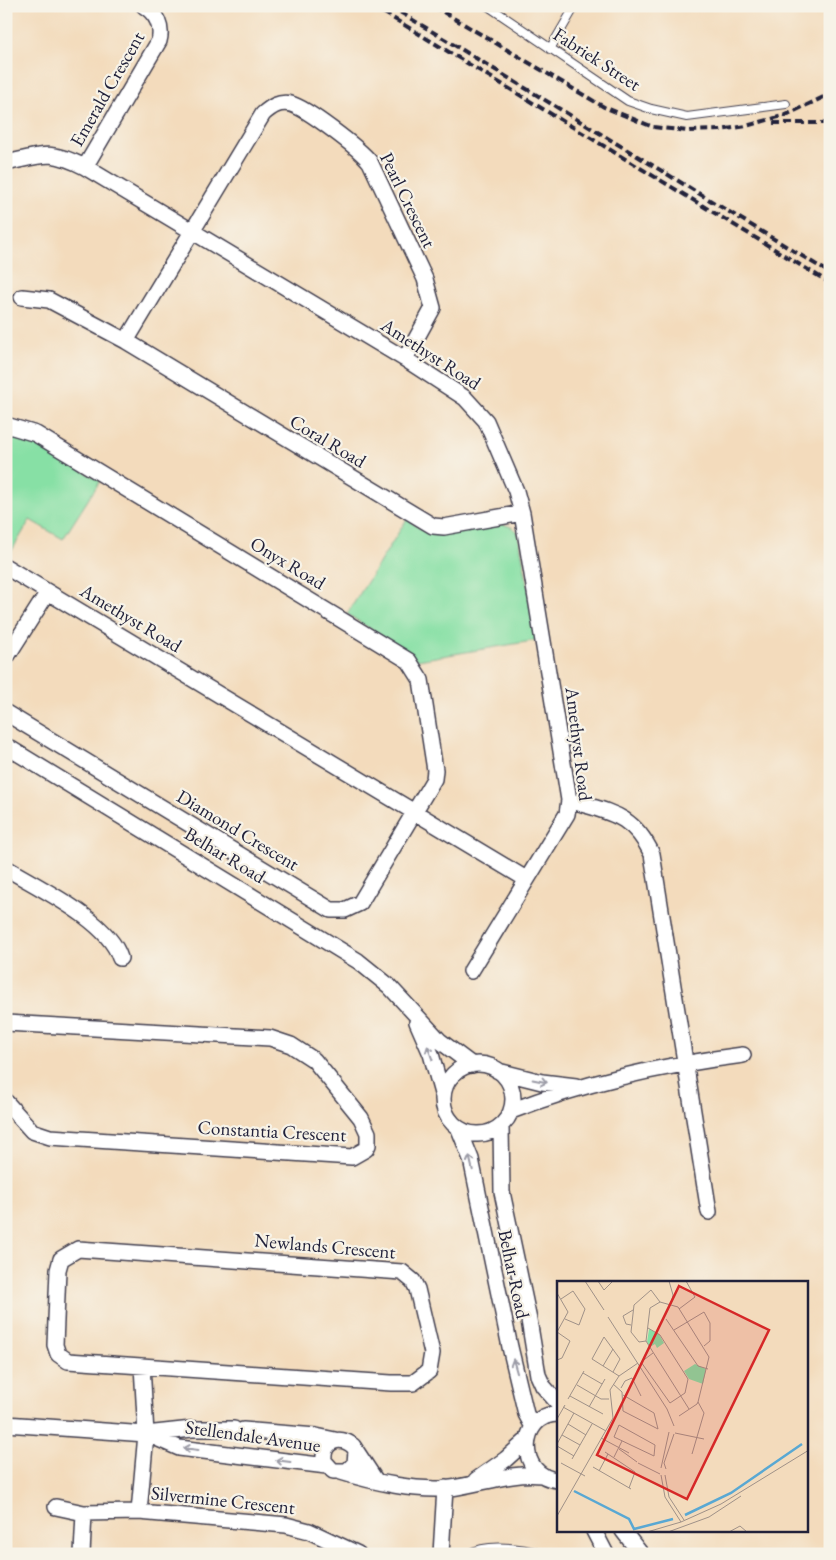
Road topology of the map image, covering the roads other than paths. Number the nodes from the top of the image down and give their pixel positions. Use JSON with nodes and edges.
{"nodes":[{"id":1,"x":144,"y":6,"type":"edge"},
{"id":2,"x":488,"y":6,"type":"edge"},
{"id":3,"x":575,"y":6,"type":"edge"},
{"id":4,"x":550,"y":49,"type":"junction"},
{"id":5,"x":786,"y":104,"type":"dead end"},
{"id":6,"x":7,"y":160,"type":"edge"},
{"id":7,"x":85,"y":167,"type":"junction"},
{"id":8,"x":192,"y":231,"type":"junction"},
{"id":9,"x":22,"y":298,"type":"dead end"},
{"id":10,"x":126,"y":341,"type":"junction"},
{"id":11,"x":405,"y":359,"type":"junction"},
{"id":12,"x":6,"y":425,"type":"edge"},
{"id":13,"x":522,"y":513,"type":"junction"},
{"id":14,"x":6,"y":567,"type":"edge"},
{"id":15,"x":48,"y":592,"type":"junction"},
{"id":16,"x":6,"y":658,"type":"edge"},
{"id":17,"x":6,"y":713,"type":"edge"},
{"id":18,"x":6,"y":746,"type":"edge"},
{"id":19,"x":569,"y":800,"type":"junction"},
{"id":20,"x":416,"y":812,"type":"junction"},
{"id":21,"x":6,"y":868,"type":"edge"},
{"id":22,"x":526,"y":879,"type":"junction"},
{"id":23,"x":120,"y":958,"type":"dead end"},
{"id":24,"x":471,"y":971,"type":"dead end"},
{"id":25,"x":413,"y":1011,"type":"junction"},
{"id":26,"x":6,"y":1023,"type":"edge"},
{"id":27,"x":743,"y":1055,"type":"dead end"},
{"id":28,"x":686,"y":1062,"type":"junction"},
{"id":29,"x":472,"y":1065,"type":"junction"},
{"id":30,"x":498,"y":1071,"type":"junction"},
{"id":31,"x":583,"y":1086,"type":"junction"},
{"id":32,"x":443,"y":1096,"type":"junction"},
{"id":33,"x":6,"y":1102,"type":"edge"},
{"id":34,"x":511,"y":1111,"type":"junction"},
{"id":35,"x":501,"y":1126,"type":"junction"},
{"id":36,"x":459,"y":1129,"type":"junction"},
{"id":37,"x":710,"y":1212,"type":"dead end"},
{"id":38,"x":142,"y":1366,"type":"junction"},
{"id":39,"x":557,"y":1402,"type":"edge"},
{"id":40,"x":557,"y":1414,"type":"edge"},
{"id":41,"x":6,"y":1424,"type":"edge"},
{"id":42,"x":530,"y":1433,"type":"junction"},
{"id":43,"x":146,"y":1434,"type":"junction"},
{"id":44,"x":335,"y":1440,"type":"junction"},
{"id":45,"x":356,"y":1451,"type":"junction"},
{"id":46,"x":334,"y":1469,"type":"junction"},
{"id":47,"x":542,"y":1475,"type":"junction"},
{"id":48,"x":376,"y":1481,"type":"junction"},
{"id":49,"x":557,"y":1481,"type":"edge"},
{"id":50,"x":471,"y":1483,"type":"junction"},
{"id":51,"x":445,"y":1488,"type":"junction"},
{"id":52,"x":56,"y":1507,"type":"dead end"},
{"id":53,"x":84,"y":1512,"type":"junction"},
{"id":54,"x":139,"y":1512,"type":"junction"},
{"id":55,"x":595,"y":1532,"type":"edge"},
{"id":56,"x":624,"y":1532,"type":"edge"},
{"id":57,"x":82,"y":1554,"type":"edge"},
{"id":58,"x":358,"y":1554,"type":"edge"},
{"id":59,"x":441,"y":1554,"type":"edge"},
{"id":60,"x":469,"y":1554,"type":"edge"},
{"id":61,"x":542,"y":1554,"type":"edge"},
{"id":62,"x":606,"y":1554,"type":"edge"},
{"id":63,"x":641,"y":1554,"type":"edge"}],
"edges":[{"from":1,"to":7,"type":"street","name":"Emerald Crescent"},
{"from":2,"to":4,"type":"lane","name":"Fabriek Street"},
{"from":3,"to":4,"type":"lane"},
{"from":4,"to":5,"type":"lane","name":"Fabriek Street"},
{"from":6,"to":7,"type":"street","name":"Amethyst Road"},
{"from":7,"to":8,"type":"street","name":"Amethyst Road"},
{"from":8,"to":10,"type":"street"},
{"from":8,"to":11,"type":"street","name":"Amethyst Road"},
{"from":8,"to":11,"type":"street","name":"Pearl Crescent"},
{"from":9,"to":10,"type":"street","name":"Coral Road"},
{"from":10,"to":13,"type":"street","name":"Coral Road"},
{"from":11,"to":13,"type":"street","name":"Amethyst Road"},
{"from":12,"to":20,"type":"street","name":"Onyx Road"},
{"from":13,"to":19,"type":"street","name":"Amethyst Road"},
{"from":14,"to":15,"type":"street","name":"Amethyst Road"},
{"from":15,"to":16,"type":"street"},
{"from":15,"to":20,"type":"street","name":"Amethyst Road"},
{"from":17,"to":20,"type":"street","name":"Diamond Crescent"},
{"from":18,"to":25,"type":"street","name":"Belhar Road"},
{"from":19,"to":22,"type":"street","name":"Amethyst Road"},
{"from":19,"to":28,"type":"street"},
{"from":20,"to":22,"type":"street","name":"Amethyst Road"},
{"from":21,"to":23,"type":"street"},
{"from":22,"to":24,"type":"street","name":"Amethyst Road"},
{"from":25,"to":29,"type":"street","name":"Belhar Road"},
{"from":32,"to":25,"type":"street","name":"Belhar Road","one_way":true},
{"from":26,"to":33,"type":"street","name":"Constantia Crescent"},
{"from":27,"to":28,"type":"street"},
{"from":28,"to":31,"type":"street"},
{"from":28,"to":37,"type":"street"},
{"from":29,"to":30,"type":"street"},
{"from":29,"to":32,"type":"street"},
{"from":30,"to":31,"type":"street","one_way":true},
{"from":30,"to":34,"type":"street"},
{"from":31,"to":34,"type":"street"},
{"from":32,"to":36,"type":"street"},
{"from":34,"to":35,"type":"street"},
{"from":35,"to":36,"type":"street"},
{"from":35,"to":39,"type":"street","name":"Belhar Road"},
{"from":42,"to":36,"type":"street","name":"Belhar Road","one_way":true},
{"from":38,"to":38,"type":"street","name":"Newlands Crescent"},
{"from":38,"to":43,"type":"street"},
{"from":40,"to":42,"type":"street","name":"Stellendale Avenue"},
{"from":41,"to":43,"type":"street","name":"Stellendale Avenue"},
{"from":42,"to":47,"type":"street","name":"Belhar Road"},
{"from":42,"to":50,"type":"street","name":"Stellendale Avenue"},
{"from":43,"to":44,"type":"street","name":"Stellendale Avenue"},
{"from":46,"to":43,"type":"street","name":"Stellendale Avenue","one_way":true},
{"from":43,"to":54,"type":"street","name":"Silvermine Crescent"},
{"from":44,"to":45,"type":"street"},
{"from":44,"to":46,"type":"street"},
{"from":45,"to":46,"type":"street"},
{"from":45,"to":48,"type":"street"},
{"from":46,"to":48,"type":"street","name":"Stellendale Avenue"},
{"from":47,"to":49,"type":"street","name":"Stellendale Avenue"},
{"from":47,"to":50,"type":"street","name":"Stellendale Avenue"},
{"from":48,"to":51,"type":"street","name":"Stellendale Avenue"},
{"from":50,"to":51,"type":"street","name":"Stellendale Avenue"},
{"from":51,"to":59,"type":"street"},
{"from":52,"to":53,"type":"street","name":"Silvermine Crescent"},
{"from":53,"to":54,"type":"street","name":"Silvermine Crescent"},
{"from":53,"to":57,"type":"street"},
{"from":54,"to":58,"type":"street","name":"Silvermine Crescent"},
{"from":55,"to":62,"type":"street"},
{"from":56,"to":63,"type":"street"},
{"from":60,"to":61,"type":"lane"}]}
